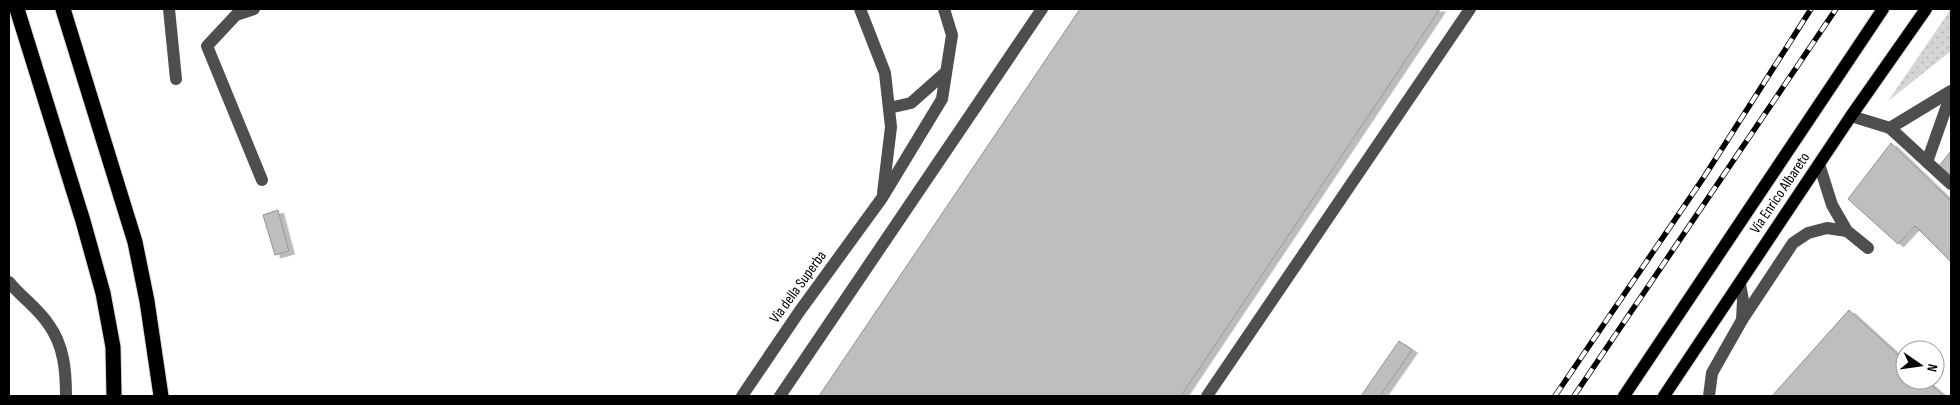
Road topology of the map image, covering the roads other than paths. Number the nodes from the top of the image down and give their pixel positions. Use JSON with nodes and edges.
{"nodes":[{"id":1,"x":17,"y":9,"type":"edge"},
{"id":2,"x":63,"y":9,"type":"edge"},
{"id":3,"x":169,"y":9,"type":"edge"},
{"id":4,"x":254,"y":9,"type":"edge"},
{"id":5,"x":860,"y":9,"type":"edge"},
{"id":6,"x":944,"y":9,"type":"edge"},
{"id":7,"x":1042,"y":9,"type":"edge"},
{"id":8,"x":1470,"y":9,"type":"edge"},
{"id":9,"x":1883,"y":9,"type":"edge"},
{"id":10,"x":1926,"y":9,"type":"edge"},
{"id":11,"x":946,"y":72,"type":"junction"},
{"id":12,"x":176,"y":78,"type":"dead end"},
{"id":13,"x":1951,"y":93,"type":"edge"},
{"id":14,"x":889,"y":108,"type":"junction"},
{"id":15,"x":1850,"y":116,"type":"junction"},
{"id":16,"x":1890,"y":128,"type":"junction"},
{"id":17,"x":1927,"y":162,"type":"junction"},
{"id":18,"x":1819,"y":164,"type":"junction"},
{"id":19,"x":262,"y":180,"type":"dead end"},
{"id":20,"x":1951,"y":184,"type":"edge"},
{"id":21,"x":882,"y":198,"type":"junction"},
{"id":22,"x":1847,"y":231,"type":"junction"},
{"id":23,"x":1868,"y":248,"type":"dead end"},
{"id":24,"x":9,"y":282,"type":"edge"},
{"id":25,"x":1740,"y":284,"type":"junction"},
{"id":26,"x":147,"y":301,"type":"junction"},
{"id":27,"x":1742,"y":320,"type":"junction"},
{"id":28,"x":66,"y":396,"type":"edge"},
{"id":29,"x":114,"y":396,"type":"edge"},
{"id":30,"x":153,"y":396,"type":"edge"},
{"id":31,"x":161,"y":396,"type":"edge"},
{"id":32,"x":742,"y":396,"type":"edge"},
{"id":33,"x":780,"y":396,"type":"edge"},
{"id":34,"x":1207,"y":396,"type":"edge"},
{"id":35,"x":1624,"y":396,"type":"edge"},
{"id":36,"x":1664,"y":396,"type":"edge"},
{"id":37,"x":1709,"y":396,"type":"edge"}],
"edges":[{"from":1,"to":29,"type":"highway"},
{"from":2,"to":26,"type":"highway"},
{"from":3,"to":12,"type":"street"},
{"from":4,"to":19,"type":"street"},
{"from":5,"to":14,"type":"street","name":"Via della Superba"},
{"from":6,"to":11,"type":"street","name":"Via della Superba"},
{"from":7,"to":33,"type":"street"},
{"from":8,"to":34,"type":"street"},
{"from":9,"to":35,"type":"main road","name":"Via Enrico Albareto"},
{"from":10,"to":15,"type":"main road","name":"Via Enrico Albareto"},
{"from":11,"to":14,"type":"street"},
{"from":11,"to":21,"type":"street","name":"Via della Superba"},
{"from":13,"to":16,"type":"street"},
{"from":13,"to":17,"type":"street"},
{"from":14,"to":21,"type":"street","name":"Via della Superba"},
{"from":15,"to":16,"type":"street"},
{"from":15,"to":18,"type":"main road","name":"Via Enrico Albareto"},
{"from":16,"to":17,"type":"street"},
{"from":17,"to":20,"type":"street"},
{"from":18,"to":22,"type":"street"},
{"from":18,"to":25,"type":"main road","name":"Via Enrico Albareto"},
{"from":21,"to":32,"type":"street","name":"Via della Superba"},
{"from":22,"to":23,"type":"street"},
{"from":22,"to":27,"type":"street"},
{"from":24,"to":28,"type":"street"},
{"from":25,"to":27,"type":"street"},
{"from":25,"to":36,"type":"main road","name":"Via Enrico Albareto"},
{"from":26,"to":30,"type":"highway"},
{"from":26,"to":31,"type":"highway"},
{"from":27,"to":37,"type":"street"}]}
